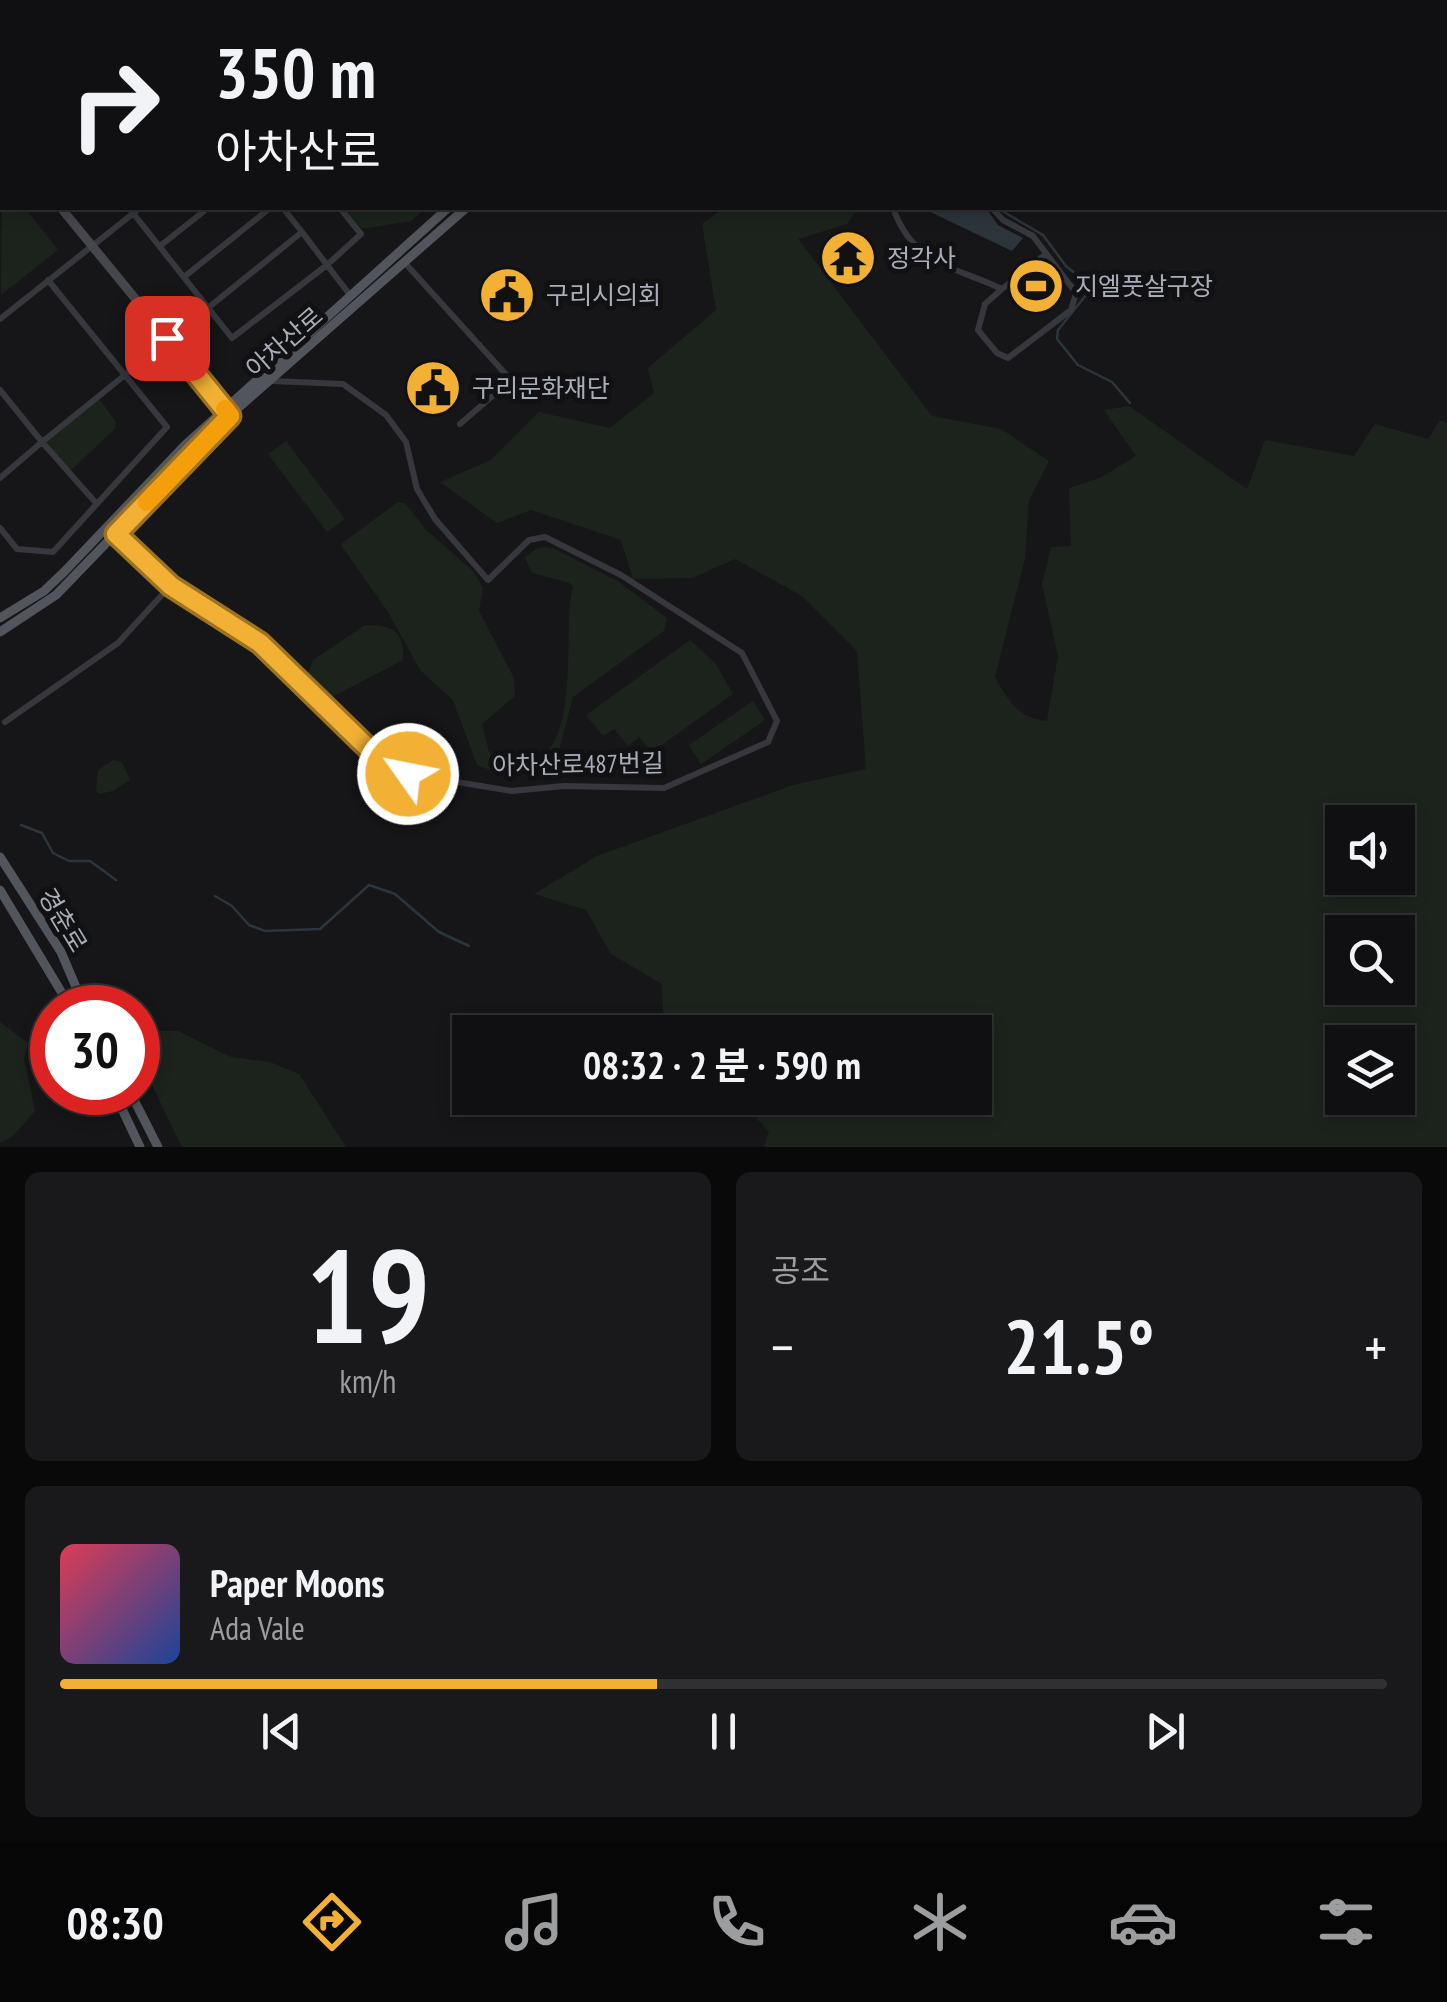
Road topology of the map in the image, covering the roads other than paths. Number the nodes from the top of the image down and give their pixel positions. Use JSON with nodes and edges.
{"nodes":[{"id":1,"x":63,"y":210,"type":"edge"},
{"id":2,"x":133,"y":210,"type":"edge"},
{"id":3,"x":135,"y":210,"type":"edge"},
{"id":4,"x":205,"y":210,"type":"edge"},
{"id":5,"x":268,"y":210,"type":"edge"},
{"id":6,"x":284,"y":210,"type":"edge"},
{"id":7,"x":342,"y":210,"type":"edge"},
{"id":8,"x":446,"y":210,"type":"edge"},
{"id":9,"x":464,"y":210,"type":"edge"},
{"id":10,"x":893,"y":210,"type":"edge"},
{"id":11,"x":994,"y":210,"type":"edge"},
{"id":12,"x":302,"y":232,"type":"junction"},
{"id":13,"x":91,"y":245,"type":"junction"},
{"id":14,"x":160,"y":246,"type":"junction"},
{"id":15,"x":1046,"y":254,"type":"junction"},
{"id":16,"x":405,"y":263,"type":"junction"},
{"id":17,"x":327,"y":265,"type":"junction"},
{"id":18,"x":184,"y":277,"type":"junction"},
{"id":19,"x":48,"y":280,"type":"junction"},
{"id":20,"x":1002,"y":289,"type":"junction"},
{"id":21,"x":350,"y":295,"type":"junction"},
{"id":22,"x":206,"y":306,"type":"junction"},
{"id":23,"x":0,"y":318,"type":"edge"},
{"id":24,"x":167,"y":338,"type":"junction"},
{"id":25,"x":124,"y":374,"type":"junction"},
{"id":26,"x":270,"y":381,"type":"junction"},
{"id":27,"x":0,"y":390,"type":"edge"},
{"id":28,"x":227,"y":412,"type":"junction"},
{"id":29,"x":460,"y":424,"type":"dead end"},
{"id":30,"x":42,"y":442,"type":"junction"},
{"id":31,"x":0,"y":478,"type":"edge"},
{"id":32,"x":96,"y":503,"type":"junction"},
{"id":33,"x":107,"y":524,"type":"junction"},
{"id":34,"x":0,"y":528,"type":"edge"},
{"id":35,"x":116,"y":534,"type":"junction"},
{"id":36,"x":171,"y":586,"type":"junction"},
{"id":37,"x":0,"y":618,"type":"edge"},
{"id":38,"x":0,"y":632,"type":"edge"},
{"id":39,"x":6,"y":722,"type":"dead end"},
{"id":40,"x":0,"y":857,"type":"edge"},
{"id":41,"x":0,"y":890,"type":"edge"},
{"id":42,"x":59,"y":985,"type":"edge"},
{"id":43,"x":75,"y":985,"type":"edge"},
{"id":44,"x":125,"y":1115,"type":"edge"},
{"id":45,"x":142,"y":1115,"type":"edge"},
{"id":46,"x":140,"y":1147,"type":"edge"},
{"id":47,"x":158,"y":1147,"type":"edge"}],
"edges":[{"from":1,"to":13,"type":"street"},
{"from":2,"to":13,"type":"street"},
{"from":3,"to":14,"type":"street"},
{"from":4,"to":14,"type":"street"},
{"from":5,"to":18,"type":"street"},
{"from":6,"to":12,"type":"street"},
{"from":7,"to":17,"type":"street"},
{"from":8,"to":21,"type":"main road","name":"아차산로"},
{"from":9,"to":16,"type":"main road","name":"아차산로"},
{"from":10,"to":20,"type":"street"},
{"from":11,"to":15,"type":"street"},
{"from":12,"to":17,"type":"street"},
{"from":12,"to":22,"type":"street"},
{"from":13,"to":19,"type":"street"},
{"from":13,"to":24,"type":"street"},
{"from":14,"to":18,"type":"street"},
{"from":15,"to":20,"type":"street"},
{"from":15,"to":20,"type":"street"},
{"from":16,"to":26,"type":"main road","name":"아차산로"},
{"from":16,"to":29,"type":"street"},
{"from":17,"to":21,"type":"street"},
{"from":17,"to":22,"type":"street"},
{"from":18,"to":22,"type":"street"},
{"from":19,"to":23,"type":"street"},
{"from":19,"to":25,"type":"street"},
{"from":21,"to":28,"type":"main road","name":"아차산로"},
{"from":22,"to":24,"type":"street"},
{"from":24,"to":25,"type":"street"},
{"from":24,"to":28,"type":"street"},
{"from":25,"to":30,"type":"street"},
{"from":25,"to":32,"type":"street"},
{"from":26,"to":28,"type":"main road","name":"아차산로"},
{"from":26,"to":36,"type":"street","name":"아차산로487번길"},
{"from":27,"to":30,"type":"street"},
{"from":28,"to":33,"type":"main road","name":"아차산로"},
{"from":28,"to":35,"type":"main road","name":"아차산로"},
{"from":30,"to":31,"type":"street"},
{"from":30,"to":32,"type":"street"},
{"from":32,"to":34,"type":"street"},
{"from":33,"to":35,"type":"street","name":"아차산로487번길"},
{"from":33,"to":37,"type":"main road","name":"아차산로"},
{"from":35,"to":36,"type":"street","name":"아차산로487번길"},
{"from":35,"to":38,"type":"main road","name":"아차산로"},
{"from":36,"to":39,"type":"street"},
{"from":40,"to":43,"type":"main road","name":"경춘로"},
{"from":41,"to":42,"type":"main road","name":"경춘로"},
{"from":44,"to":46,"type":"main road"},
{"from":45,"to":47,"type":"main road"}]}
